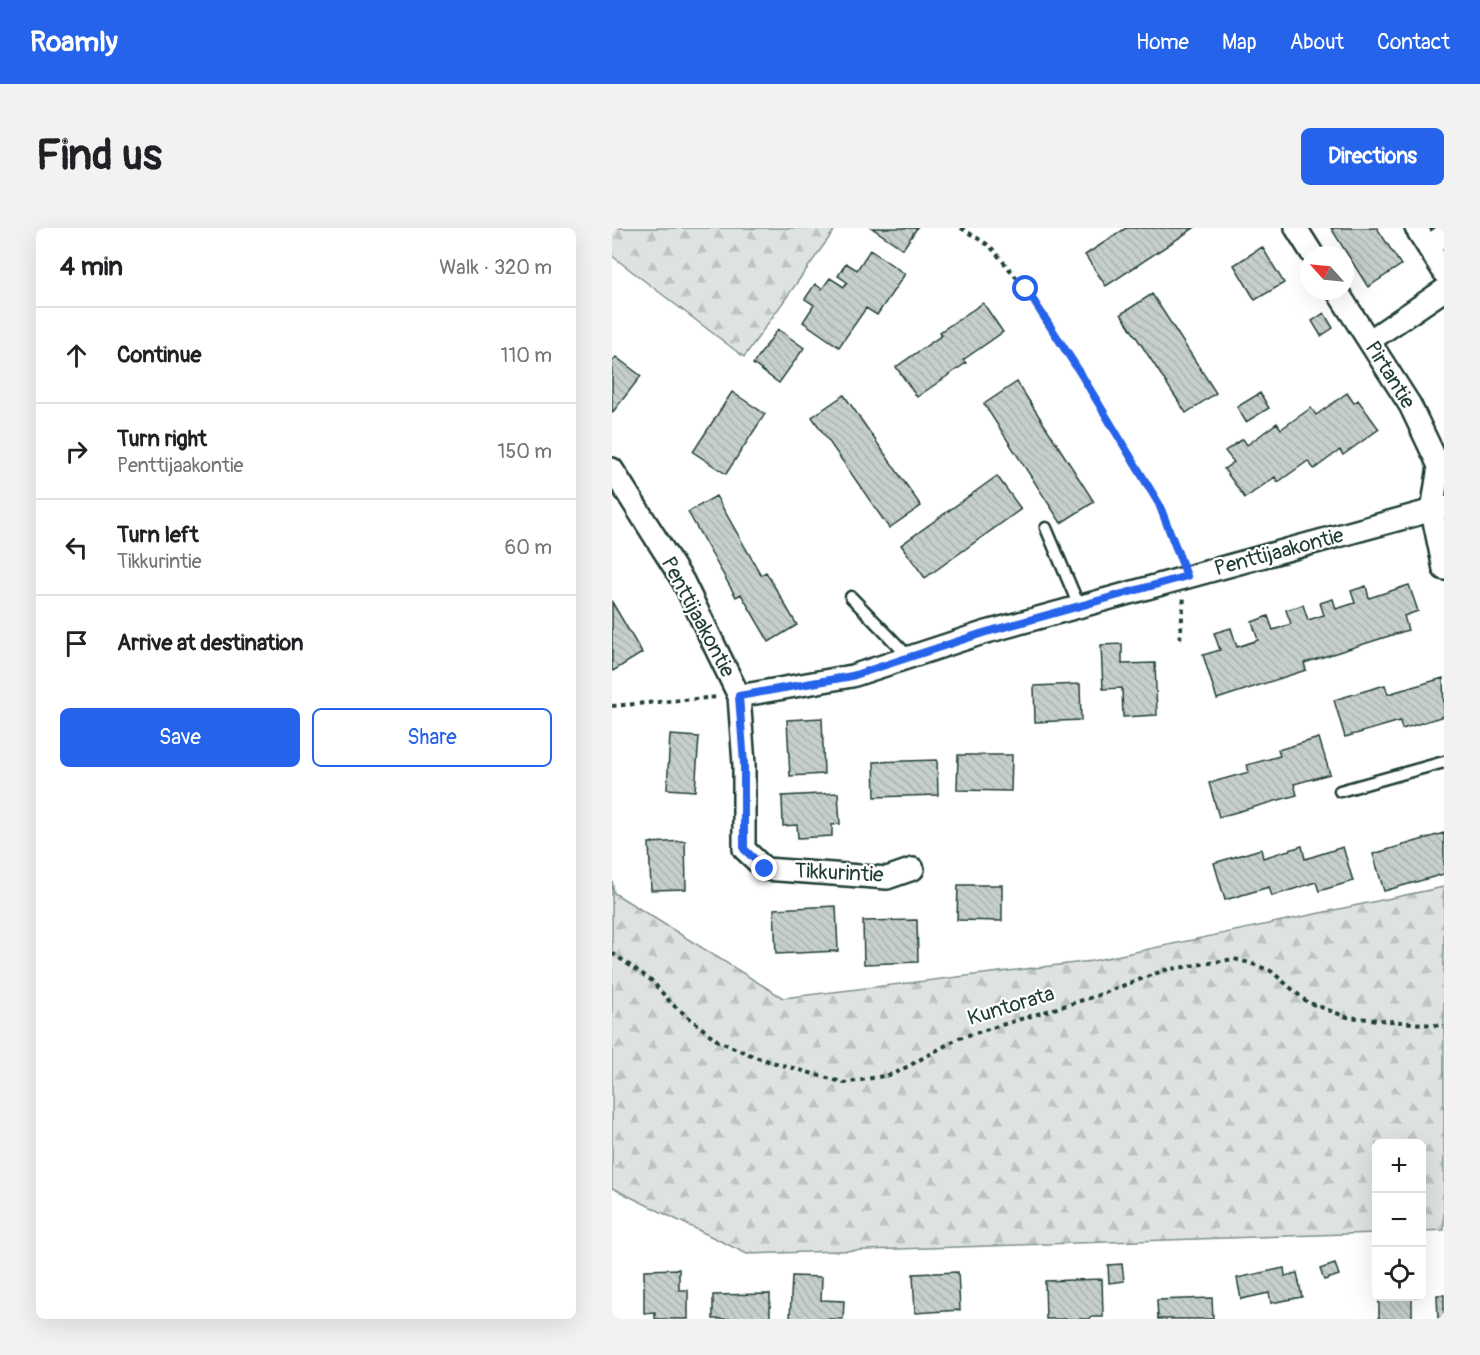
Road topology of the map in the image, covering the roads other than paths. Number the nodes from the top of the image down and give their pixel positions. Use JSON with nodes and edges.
{"nodes":[{"id":1,"x":1296,"y":228,"type":"edge"},
{"id":2,"x":1416,"y":228,"type":"edge"},
{"id":3,"x":1436,"y":241,"type":"edge"},
{"id":4,"x":1308,"y":246,"type":"edge"},
{"id":5,"x":1444,"y":272,"type":"edge"},
{"id":6,"x":1444,"y":290,"type":"edge"},
{"id":7,"x":1343,"y":300,"type":"edge"},
{"id":8,"x":1369,"y":341,"type":"junction"},
{"id":9,"x":612,"y":469,"type":"edge"},
{"id":10,"x":1438,"y":509,"type":"edge"},
{"id":11,"x":1046,"y":528,"type":"dead end"},
{"id":12,"x":1444,"y":569,"type":"edge"},
{"id":13,"x":850,"y":597,"type":"dead end"},
{"id":14,"x":1079,"y":606,"type":"junction"},
{"id":15,"x":909,"y":657,"type":"junction"},
{"id":16,"x":739,"y":696,"type":"junction"},
{"id":17,"x":1444,"y":762,"type":"edge"},
{"id":18,"x":1340,"y":791,"type":"dead end"},
{"id":19,"x":913,"y":869,"type":"dead end"}],
"edges":[{"from":1,"to":4,"type":"street"},
{"from":2,"to":3,"type":"street"},
{"from":3,"to":5,"type":"street"},
{"from":6,"to":8,"type":"street"},
{"from":7,"to":8,"type":"street","name":"Pirtantie"},
{"from":8,"to":10,"type":"street","name":"Pirtantie"},
{"from":9,"to":16,"type":"street","name":"Penttijaakontie"},
{"from":10,"to":12,"type":"street","name":"Pirtantie"},
{"from":10,"to":14,"type":"street","name":"Penttijaakontie"},
{"from":11,"to":14,"type":"lane"},
{"from":13,"to":15,"type":"lane"},
{"from":14,"to":15,"type":"street","name":"Penttijaakontie"},
{"from":15,"to":16,"type":"street","name":"Penttijaakontie"},
{"from":16,"to":19,"type":"street","name":"Tikkurintie"},
{"from":17,"to":18,"type":"lane"}]}
